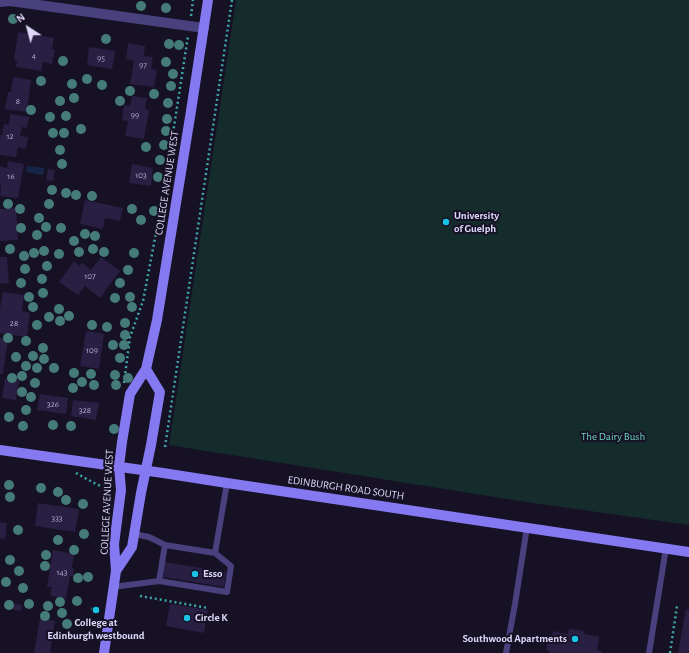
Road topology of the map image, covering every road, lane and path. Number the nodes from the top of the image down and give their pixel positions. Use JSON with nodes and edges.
{"nodes":[{"id":1,"x":193,"y":0,"type":"edge"},
{"id":2,"x":208,"y":0,"type":"edge"},
{"id":3,"x":232,"y":0,"type":"edge"},
{"id":4,"x":0,"y":2,"type":"edge"},
{"id":5,"x":189,"y":26,"type":"junction"},
{"id":6,"x":204,"y":28,"type":"junction"},
{"id":7,"x":146,"y":369,"type":"junction"},
{"id":8,"x":123,"y":389,"type":"dead end"},
{"id":9,"x":166,"y":447,"type":"dead end"},
{"id":10,"x":0,"y":450,"type":"edge"},
{"id":11,"x":120,"y":466,"type":"junction"},
{"id":12,"x":146,"y":470,"type":"junction"},
{"id":13,"x":75,"y":472,"type":"dead end"},
{"id":14,"x":227,"y":483,"type":"junction"},
{"id":15,"x":109,"y":496,"type":"dead end"},
{"id":16,"x":527,"y":527,"type":"junction"},
{"id":17,"x":134,"y":534,"type":"junction"},
{"id":18,"x":165,"y":545,"type":"junction"},
{"id":19,"x":666,"y":548,"type":"junction"},
{"id":20,"x":689,"y":552,"type":"edge"},
{"id":21,"x":215,"y":553,"type":"junction"},
{"id":22,"x":116,"y":571,"type":"junction"},
{"id":23,"x":158,"y":581,"type":"junction"},
{"id":24,"x":113,"y":587,"type":"junction"},
{"id":25,"x":140,"y":596,"type":"dead end"},
{"id":26,"x":677,"y":606,"type":"dead end"},
{"id":27,"x":208,"y":608,"type":"dead end"},
{"id":28,"x":91,"y":609,"type":"dead end"},
{"id":29,"x":96,"y":610,"type":"dead end"},
{"id":30,"x":104,"y":653,"type":"edge"},
{"id":31,"x":506,"y":653,"type":"edge"},
{"id":32,"x":649,"y":653,"type":"edge"},
{"id":33,"x":670,"y":653,"type":"edge"}],
"edges":[{"from":1,"to":5,"type":"path"},
{"from":2,"to":6,"type":"main road","name":"COLLEGE AVENUE WEST"},
{"from":3,"to":9,"type":"path"},
{"from":4,"to":5,"type":"street"},
{"from":5,"to":6,"type":"street"},
{"from":5,"to":8,"type":"path"},
{"from":6,"to":7,"type":"main road","name":"COLLEGE AVENUE WEST"},
{"from":7,"to":11,"type":"main road","name":"COLLEGE AVENUE WEST"},
{"from":7,"to":12,"type":"main road","name":"COLLEGE AVENUE WEST"},
{"from":10,"to":11,"type":"main road","name":"EDINBURGH ROAD SOUTH"},
{"from":11,"to":12,"type":"main road","name":"EDINBURGH ROAD SOUTH"},
{"from":11,"to":22,"type":"main road","name":"COLLEGE AVENUE WEST"},
{"from":12,"to":14,"type":"main road","name":"EDINBURGH ROAD SOUTH"},
{"from":12,"to":17,"type":"main road","name":"COLLEGE AVENUE WEST"},
{"from":13,"to":15,"type":"path"},
{"from":14,"to":16,"type":"main road","name":"EDINBURGH ROAD SOUTH"},
{"from":14,"to":21,"type":"lane"},
{"from":16,"to":19,"type":"main road","name":"EDINBURGH ROAD SOUTH"},
{"from":16,"to":31,"type":"lane"},
{"from":17,"to":18,"type":"lane"},
{"from":17,"to":22,"type":"main road","name":"COLLEGE AVENUE WEST"},
{"from":18,"to":21,"type":"lane"},
{"from":18,"to":23,"type":"lane"},
{"from":19,"to":20,"type":"main road","name":"EDINBURGH ROAD SOUTH"},
{"from":19,"to":32,"type":"lane"},
{"from":21,"to":23,"type":"lane"},
{"from":22,"to":24,"type":"main road"},
{"from":23,"to":24,"type":"lane"},
{"from":24,"to":30,"type":"main road"},
{"from":25,"to":27,"type":"path"},
{"from":26,"to":33,"type":"path"},
{"from":28,"to":29,"type":"path"}]}
